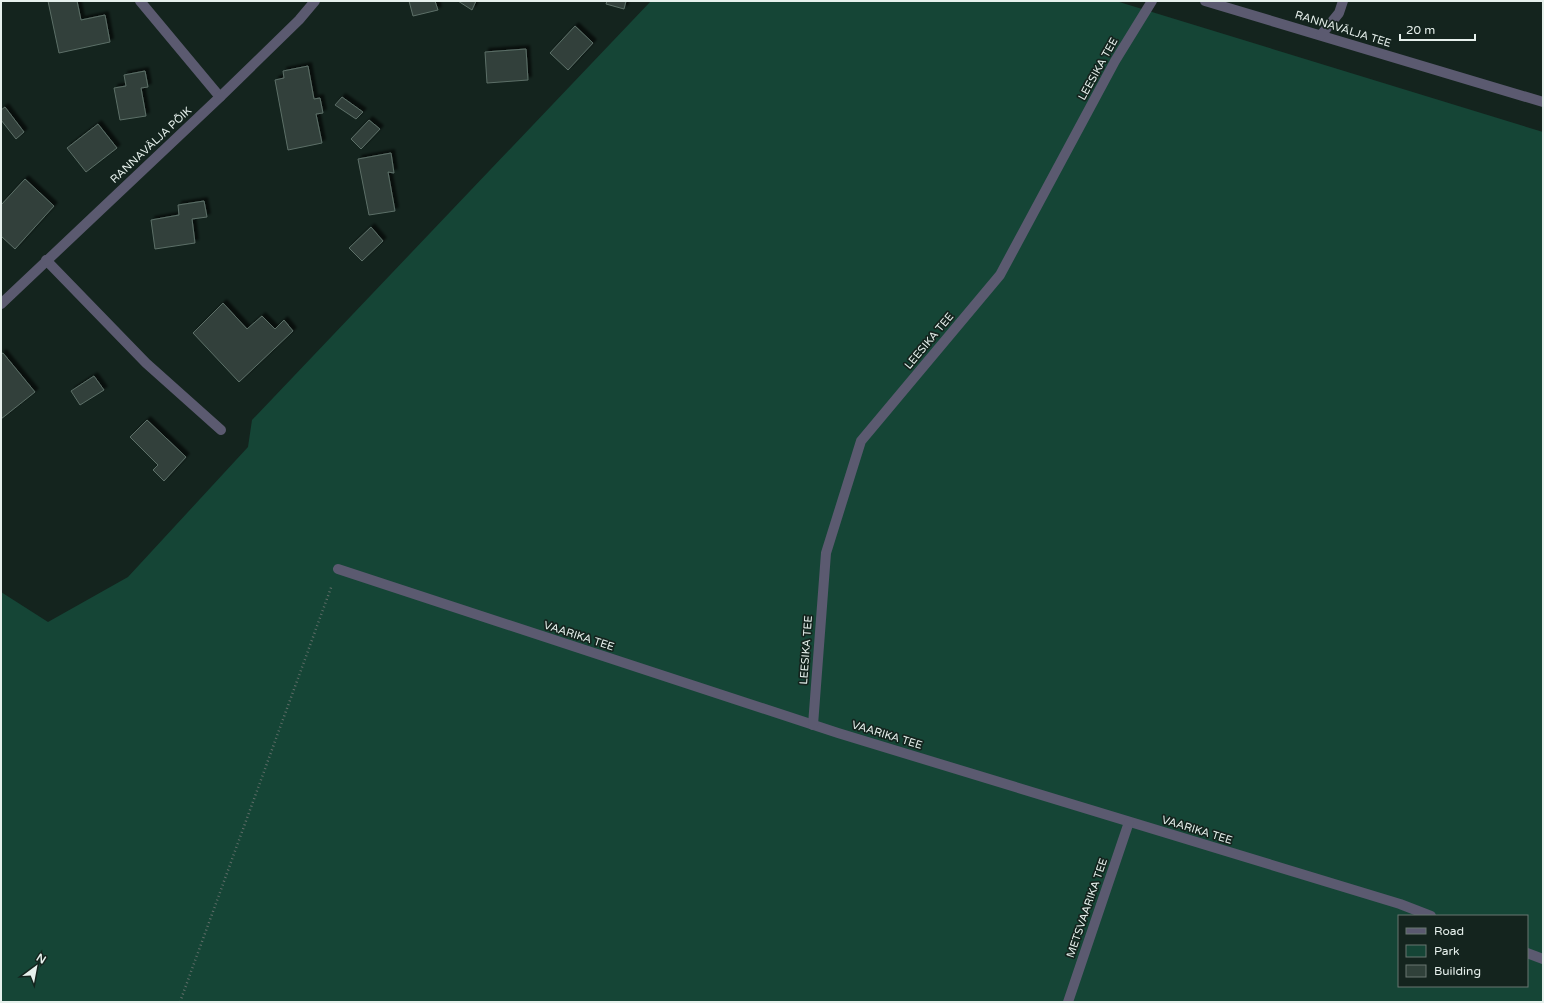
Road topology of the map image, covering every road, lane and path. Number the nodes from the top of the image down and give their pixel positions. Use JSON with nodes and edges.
{"nodes":[{"id":1,"x":140,"y":1,"type":"edge"},
{"id":2,"x":315,"y":1,"type":"edge"},
{"id":3,"x":1152,"y":1,"type":"edge"},
{"id":4,"x":1205,"y":1,"type":"edge"},
{"id":5,"x":1343,"y":1,"type":"edge"},
{"id":6,"x":1321,"y":35,"type":"junction"},
{"id":7,"x":220,"y":97,"type":"junction"},
{"id":8,"x":1543,"y":102,"type":"edge"},
{"id":9,"x":46,"y":260,"type":"junction"},
{"id":10,"x":1,"y":304,"type":"edge"},
{"id":11,"x":221,"y":430,"type":"dead end"},
{"id":12,"x":338,"y":569,"type":"joint"},
{"id":13,"x":813,"y":725,"type":"junction"},
{"id":14,"x":1129,"y":822,"type":"junction"},
{"id":15,"x":1428,"y":915,"type":"edge"},
{"id":16,"x":1528,"y":953,"type":"edge"},
{"id":17,"x":1543,"y":959,"type":"edge"},
{"id":18,"x":180,"y":1002,"type":"edge"},
{"id":19,"x":1068,"y":1002,"type":"edge"}],
"edges":[{"from":1,"to":7,"type":"street"},
{"from":2,"to":7,"type":"street","name":"RANNAVÄLJA PÕIK"},
{"from":3,"to":13,"type":"street","name":"LEESIKA TEE"},
{"from":4,"to":6,"type":"street","name":"RANNAVÄLJA TEE"},
{"from":5,"to":6,"type":"street"},
{"from":6,"to":8,"type":"street","name":"RANNAVÄLJA TEE"},
{"from":7,"to":9,"type":"street","name":"RANNAVÄLJA PÕIK"},
{"from":9,"to":10,"type":"street","name":"RANNAVÄLJA PÕIK"},
{"from":9,"to":11,"type":"street"},
{"from":12,"to":13,"type":"street","name":"VAARIKA TEE"},
{"from":12,"to":18,"type":"path"},
{"from":13,"to":14,"type":"street","name":"VAARIKA TEE"},
{"from":14,"to":15,"type":"street","name":"VAARIKA TEE"},
{"from":14,"to":19,"type":"street","name":"METSVAARIKA TEE"},
{"from":16,"to":17,"type":"street"}]}
